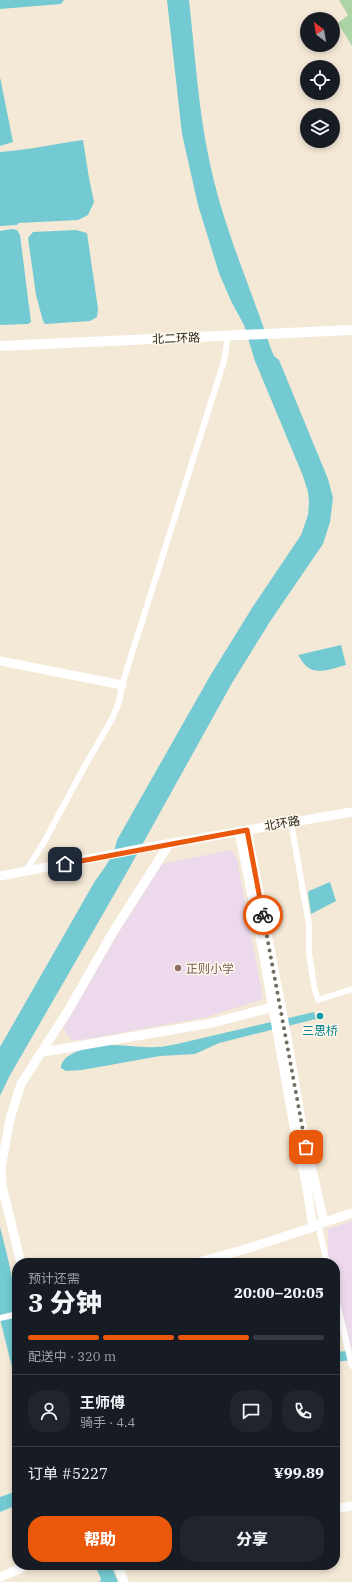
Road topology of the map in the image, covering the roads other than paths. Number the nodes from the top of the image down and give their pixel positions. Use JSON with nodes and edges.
{"nodes":[{"id":1,"x":352,"y":330,"type":"edge"},
{"id":2,"x":274,"y":337,"type":"junction"},
{"id":3,"x":352,"y":337,"type":"edge"},
{"id":4,"x":233,"y":340,"type":"junction"},
{"id":5,"x":0,"y":346,"type":"edge"},
{"id":6,"x":0,"y":352,"type":"edge"},
{"id":7,"x":0,"y":661,"type":"edge"},
{"id":8,"x":122,"y":685,"type":"junction"},
{"id":9,"x":352,"y":812,"type":"edge"},
{"id":10,"x":291,"y":822,"type":"junction"},
{"id":11,"x":243,"y":830,"type":"junction"},
{"id":12,"x":168,"y":844,"type":"junction"},
{"id":13,"x":26,"y":871,"type":"junction"},
{"id":14,"x":0,"y":876,"type":"edge"},
{"id":15,"x":352,"y":989,"type":"edge"},
{"id":16,"x":277,"y":1006,"type":"junction"},
{"id":17,"x":43,"y":1052,"type":"junction"},
{"id":18,"x":352,"y":1213,"type":"edge"},
{"id":19,"x":318,"y":1224,"type":"junction"},
{"id":20,"x":20,"y":1258,"type":"edge"},
{"id":21,"x":213,"y":1258,"type":"edge"},
{"id":22,"x":326,"y":1258,"type":"edge"},
{"id":23,"x":340,"y":1314,"type":"edge"},
{"id":24,"x":12,"y":1315,"type":"edge"},
{"id":25,"x":0,"y":1318,"type":"edge"},
{"id":26,"x":352,"y":1366,"type":"edge"},
{"id":27,"x":352,"y":1506,"type":"edge"},
{"id":28,"x":340,"y":1508,"type":"edge"},
{"id":29,"x":17,"y":1570,"type":"edge"},
{"id":30,"x":120,"y":1570,"type":"edge"},
{"id":31,"x":0,"y":1577,"type":"edge"},
{"id":32,"x":124,"y":1582,"type":"edge"}],
"edges":[{"from":1,"to":2,"type":"main road","name":"北二环路"},
{"from":2,"to":3,"type":"main road","name":"北二环路"},
{"from":2,"to":4,"type":"main road","name":"北二环路"},
{"from":4,"to":5,"type":"main road","name":"北二环路"},
{"from":4,"to":6,"type":"main road","name":"北二环路"},
{"from":4,"to":8,"type":"street"},
{"from":7,"to":8,"type":"street"},
{"from":8,"to":13,"type":"street"},
{"from":9,"to":10,"type":"street","name":"北环路"},
{"from":10,"to":11,"type":"street","name":"北环路"},
{"from":10,"to":15,"type":"street"},
{"from":11,"to":12,"type":"street","name":"北环路"},
{"from":11,"to":16,"type":"street"},
{"from":12,"to":13,"type":"street","name":"北环路"},
{"from":12,"to":17,"type":"street"},
{"from":13,"to":14,"type":"street","name":"北环路"},
{"from":16,"to":17,"type":"street"},
{"from":16,"to":19,"type":"street"},
{"from":17,"to":20,"type":"street"},
{"from":18,"to":19,"type":"street"},
{"from":19,"to":21,"type":"street"},
{"from":19,"to":22,"type":"street"},
{"from":23,"to":26,"type":"street"},
{"from":24,"to":25,"type":"street"},
{"from":27,"to":28,"type":"street"},
{"from":29,"to":31,"type":"street"},
{"from":30,"to":32,"type":"street"}]}
